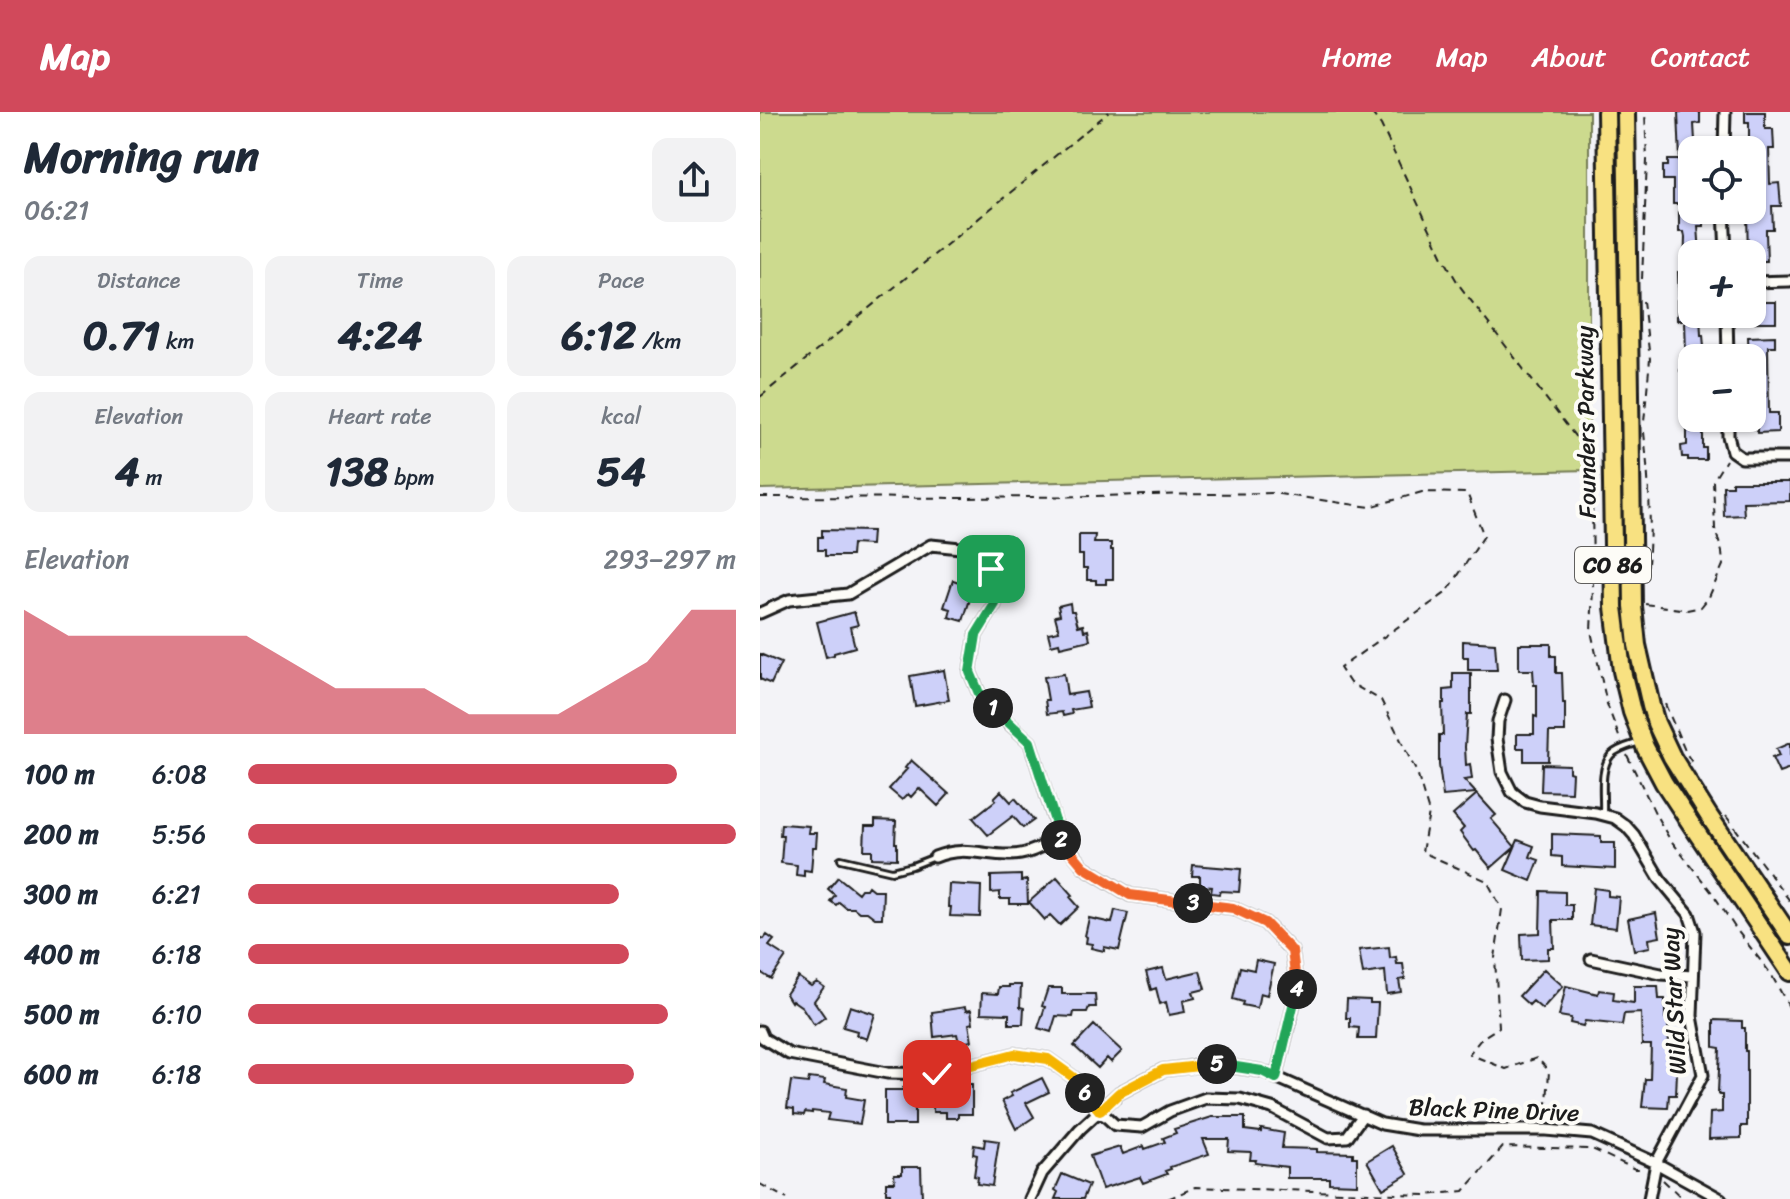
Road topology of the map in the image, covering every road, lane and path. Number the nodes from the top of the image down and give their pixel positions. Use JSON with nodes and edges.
{"nodes":[{"id":1,"x":1109,"y":112,"type":"edge"},
{"id":2,"x":1371,"y":112,"type":"edge"},
{"id":3,"x":1606,"y":112,"type":"edge"},
{"id":4,"x":1626,"y":112,"type":"edge"},
{"id":5,"x":1645,"y":112,"type":"edge"},
{"id":6,"x":1725,"y":112,"type":"edge"},
{"id":7,"x":1724,"y":136,"type":"edge"},
{"id":8,"x":1642,"y":281,"type":"dead end"},
{"id":9,"x":1790,"y":281,"type":"edge"},
{"id":10,"x":1766,"y":282,"type":"edge"},
{"id":11,"x":1642,"y":295,"type":"dead end"},
{"id":12,"x":760,"y":397,"type":"edge"},
{"id":13,"x":1728,"y":432,"type":"edge"},
{"id":14,"x":1732,"y":451,"type":"junction"},
{"id":15,"x":1790,"y":458,"type":"edge"},
{"id":16,"x":1592,"y":491,"type":"dead end"},
{"id":17,"x":760,"y":497,"type":"edge"},
{"id":18,"x":1647,"y":580,"type":"dead end"},
{"id":19,"x":1644,"y":612,"type":"dead end"},
{"id":20,"x":760,"y":613,"type":"edge"},
{"id":21,"x":1505,"y":700,"type":"dead end"},
{"id":22,"x":1664,"y":701,"type":"dead end"},
{"id":23,"x":1642,"y":741,"type":"junction"},
{"id":24,"x":1694,"y":766,"type":"dead end"},
{"id":25,"x":1603,"y":815,"type":"junction"},
{"id":26,"x":1727,"y":817,"type":"dead end"},
{"id":27,"x":1060,"y":838,"type":"junction"},
{"id":28,"x":935,"y":857,"type":"joint"},
{"id":29,"x":841,"y":859,"type":"dead end"},
{"id":30,"x":1790,"y":901,"type":"edge"},
{"id":31,"x":1790,"y":936,"type":"edge"},
{"id":32,"x":1591,"y":959,"type":"dead end"},
{"id":33,"x":1790,"y":972,"type":"edge"},
{"id":34,"x":1693,"y":976,"type":"junction"},
{"id":35,"x":760,"y":1031,"type":"edge"},
{"id":36,"x":1276,"y":1078,"type":"junction"},
{"id":37,"x":1100,"y":1111,"type":"junction"},
{"id":38,"x":1363,"y":1115,"type":"junction"},
{"id":39,"x":1546,"y":1130,"type":"junction"},
{"id":40,"x":1655,"y":1168,"type":"junction"},
{"id":41,"x":760,"y":1184,"type":"edge"},
{"id":42,"x":787,"y":1199,"type":"edge"},
{"id":43,"x":1030,"y":1199,"type":"edge"},
{"id":44,"x":1168,"y":1199,"type":"edge"},
{"id":45,"x":1649,"y":1199,"type":"edge"},
{"id":46,"x":1683,"y":1199,"type":"edge"},
{"id":47,"x":1721,"y":1199,"type":"edge"}],
"edges":[{"from":1,"to":12,"type":"path"},
{"from":2,"to":16,"type":"path"},
{"from":3,"to":23,"type":"highway","name":"Founders Parkway","number":"CO 86"},
{"from":4,"to":31,"type":"highway","name":"Founders Parkway","number":"CO 86"},
{"from":5,"to":8,"type":"path"},
{"from":6,"to":7,"type":"street"},
{"from":9,"to":10,"type":"street"},
{"from":11,"to":18,"type":"path"},
{"from":13,"to":14,"type":"street"},
{"from":14,"to":15,"type":"street"},
{"from":14,"to":19,"type":"path"},
{"from":17,"to":39,"type":"path"},
{"from":20,"to":27,"type":"street"},
{"from":21,"to":25,"type":"street","name":"Wild Star Way"},
{"from":22,"to":24,"type":"path"},
{"from":23,"to":25,"type":"lane"},
{"from":23,"to":33,"type":"highway","name":"Founders Parkway","number":"CO 86"},
{"from":25,"to":34,"type":"street","name":"Wild Star Way"},
{"from":26,"to":30,"type":"path"},
{"from":27,"to":28,"type":"street"},
{"from":27,"to":36,"type":"street"},
{"from":28,"to":29,"type":"lane"},
{"from":32,"to":34,"type":"street"},
{"from":34,"to":40,"type":"street","name":"Wild Star Way"},
{"from":35,"to":37,"type":"street"},
{"from":36,"to":37,"type":"street","name":"Black Pine Drive"},
{"from":36,"to":38,"type":"street","name":"Black Pine Drive"},
{"from":37,"to":38,"type":"street"},
{"from":37,"to":43,"type":"street","name":"Black Pine Drive"},
{"from":38,"to":39,"type":"street","name":"Black Pine Drive"},
{"from":39,"to":40,"type":"street","name":"Black Pine Drive"},
{"from":40,"to":44,"type":"path"},
{"from":40,"to":45,"type":"street","name":"Wild Star Way"},
{"from":40,"to":46,"type":"path"},
{"from":40,"to":47,"type":"street","name":"Black Pine Drive"},
{"from":41,"to":42,"type":"path"}]}
